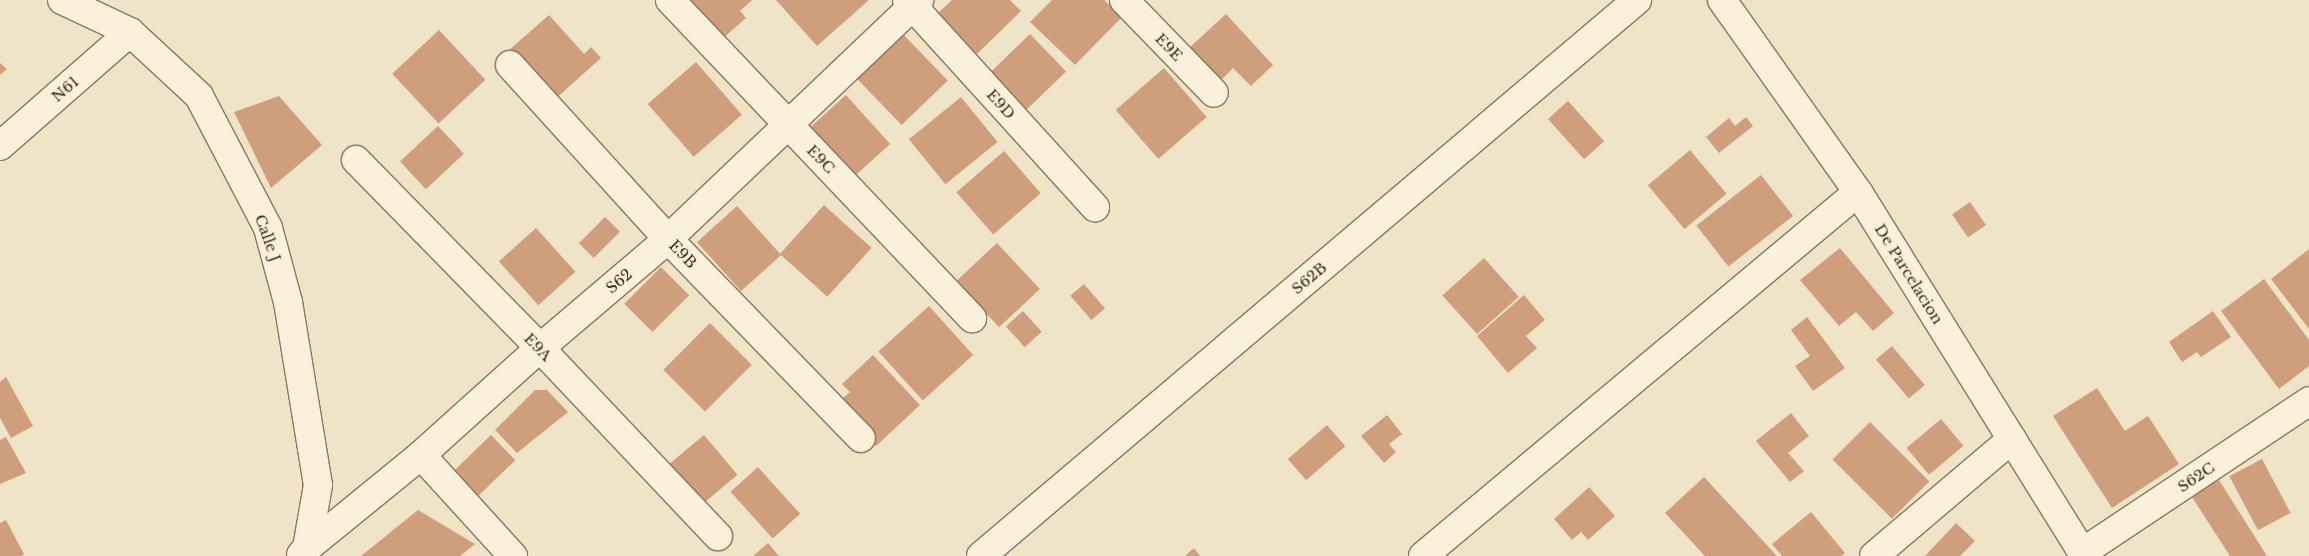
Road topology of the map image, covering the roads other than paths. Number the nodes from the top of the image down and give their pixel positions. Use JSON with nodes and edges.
{"nodes":[{"id":1,"x":62,"y":0,"type":"edge"},
{"id":2,"x":670,"y":0,"type":"edge"},
{"id":3,"x":1124,"y":0,"type":"edge"},
{"id":4,"x":1637,"y":0,"type":"edge"},
{"id":5,"x":1722,"y":0,"type":"edge"},
{"id":6,"x":912,"y":2,"type":"edge"},
{"id":7,"x":130,"y":32,"type":"junction"},
{"id":8,"x":510,"y":65,"type":"dead end"},
{"id":9,"x":1214,"y":93,"type":"dead end"},
{"id":10,"x":788,"y":124,"type":"junction"},
{"id":11,"x":0,"y":146,"type":"edge"},
{"id":12,"x":356,"y":160,"type":"dead end"},
{"id":13,"x":1858,"y":192,"type":"junction"},
{"id":14,"x":1096,"y":207,"type":"dead end"},
{"id":15,"x":668,"y":239,"type":"junction"},
{"id":16,"x":972,"y":318,"type":"dead end"},
{"id":17,"x":540,"y":348,"type":"junction"},
{"id":18,"x":2309,"y":401,"type":"edge"},
{"id":19,"x":861,"y":438,"type":"dead end"},
{"id":20,"x":2012,"y":439,"type":"junction"},
{"id":21,"x":421,"y":455,"type":"junction"},
{"id":22,"x":718,"y":536,"type":"dead end"},
{"id":23,"x":304,"y":552,"type":"edge"},
{"id":24,"x":2084,"y":554,"type":"edge"},
{"id":25,"x":513,"y":556,"type":"edge"},
{"id":26,"x":981,"y":556,"type":"edge"},
{"id":27,"x":1423,"y":556,"type":"edge"},
{"id":28,"x":1874,"y":556,"type":"edge"}],
"edges":[{"from":1,"to":7,"type":"street","name":"Calle J"},
{"from":2,"to":10,"type":"street","name":"E9C"},
{"from":3,"to":9,"type":"street","name":"E9E"},
{"from":4,"to":26,"type":"street","name":"S62B"},
{"from":5,"to":13,"type":"street","name":"De Parcelacion"},
{"from":6,"to":10,"type":"street","name":"S62"},
{"from":6,"to":14,"type":"street","name":"E9D"},
{"from":7,"to":11,"type":"street","name":"N61"},
{"from":7,"to":23,"type":"street","name":"Calle J"},
{"from":8,"to":15,"type":"street","name":"E9B"},
{"from":10,"to":15,"type":"street","name":"S62"},
{"from":10,"to":16,"type":"street","name":"E9C"},
{"from":12,"to":17,"type":"street","name":"E9A"},
{"from":13,"to":20,"type":"street","name":"De Parcelacion"},
{"from":13,"to":27,"type":"street"},
{"from":15,"to":17,"type":"street","name":"S62"},
{"from":15,"to":19,"type":"street","name":"E9B"},
{"from":17,"to":21,"type":"street","name":"S62"},
{"from":17,"to":22,"type":"street","name":"E9A"},
{"from":18,"to":24,"type":"street","name":"S62C"},
{"from":20,"to":24,"type":"street","name":"De Parcelacion"},
{"from":20,"to":28,"type":"street"},
{"from":21,"to":23,"type":"street","name":"S62"},
{"from":21,"to":25,"type":"street"}]}
